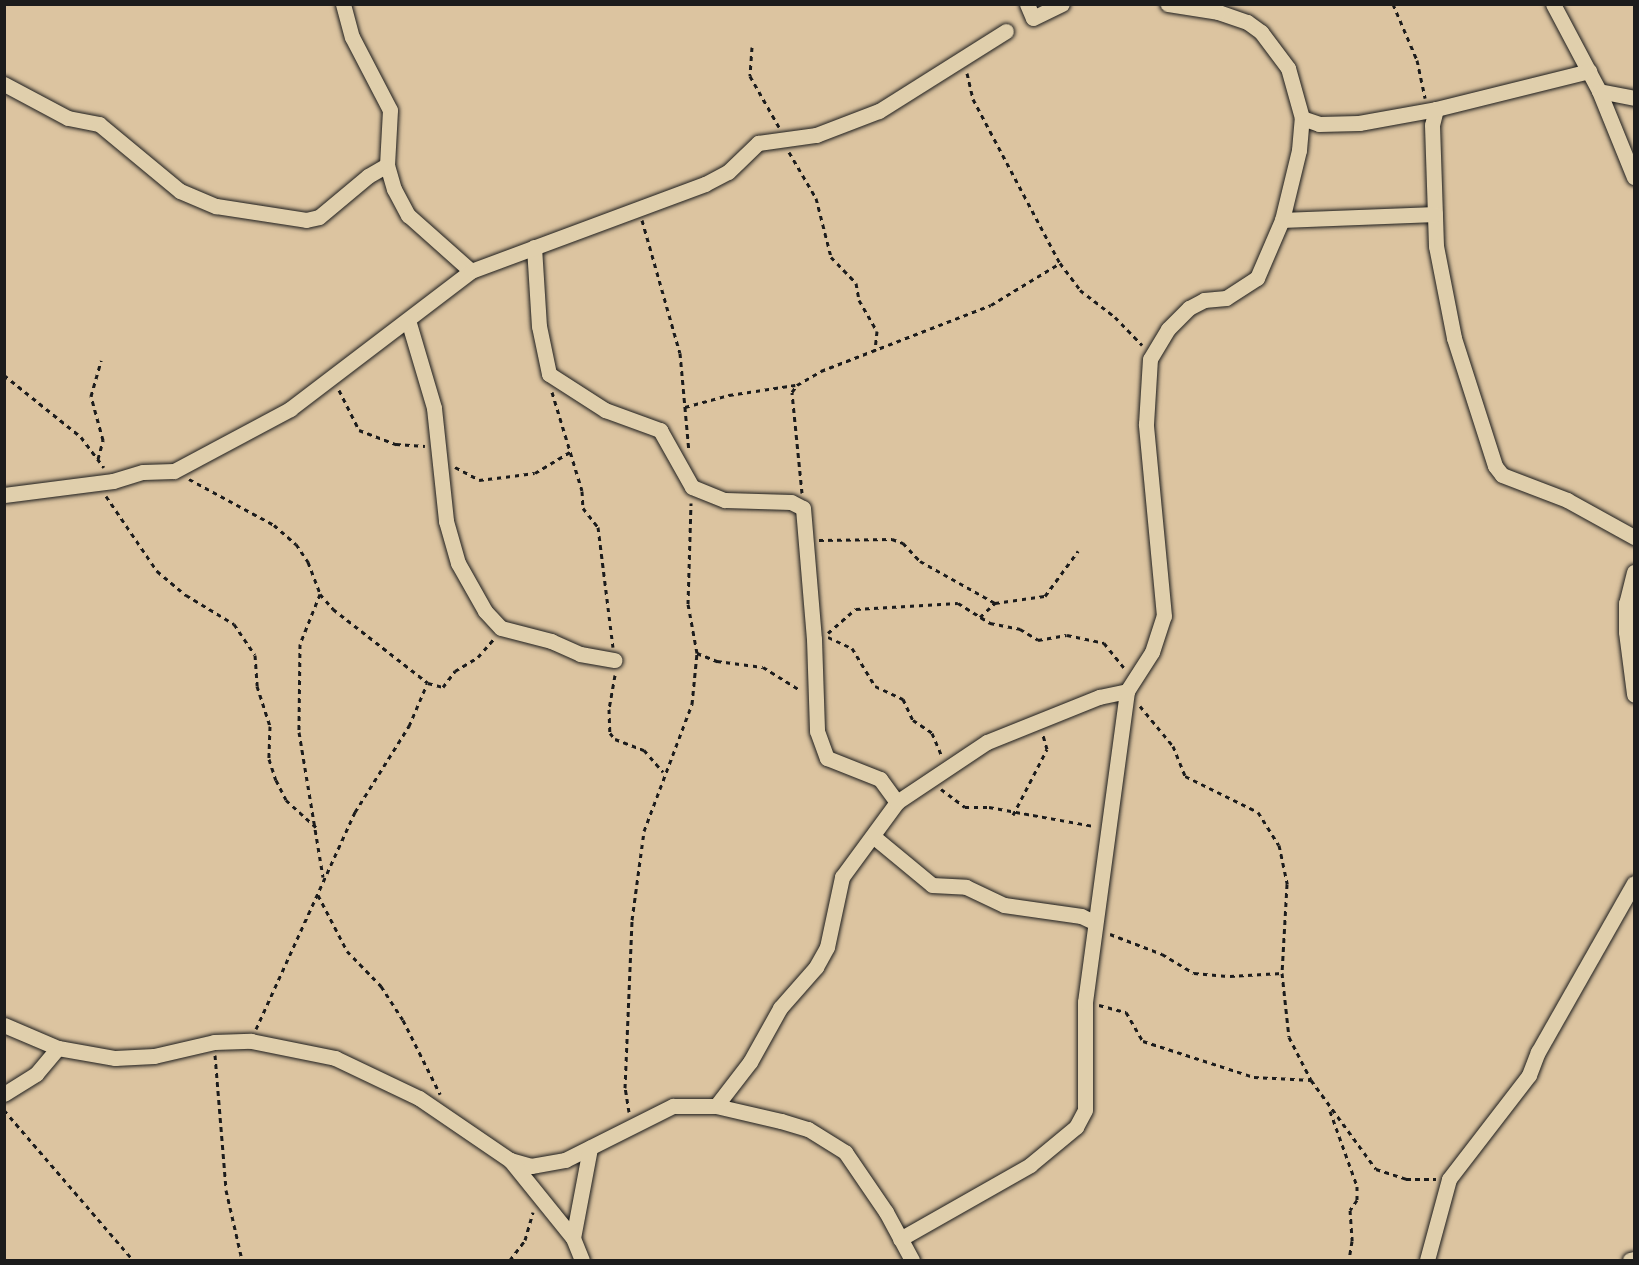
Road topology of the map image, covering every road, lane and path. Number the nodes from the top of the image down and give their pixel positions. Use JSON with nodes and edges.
{"nodes":[{"id":1,"x":343,"y":4,"type":"edge"},
{"id":2,"x":1027,"y":4,"type":"edge"},
{"id":3,"x":1062,"y":4,"type":"edge"},
{"id":4,"x":1167,"y":4,"type":"edge"},
{"id":5,"x":1393,"y":4,"type":"edge"},
{"id":6,"x":1553,"y":4,"type":"edge"},
{"id":7,"x":1006,"y":31,"type":"dead end"},
{"id":8,"x":752,"y":47,"type":"dead end"},
{"id":9,"x":972,"y":51,"type":"junction"},
{"id":10,"x":1589,"y":71,"type":"junction"},
{"id":11,"x":4,"y":84,"type":"edge"},
{"id":12,"x":1599,"y":91,"type":"junction"},
{"id":13,"x":1635,"y":98,"type":"edge"},
{"id":14,"x":1430,"y":110,"type":"junction"},
{"id":15,"x":1302,"y":118,"type":"junction"},
{"id":16,"x":783,"y":137,"type":"junction"},
{"id":17,"x":387,"y":165,"type":"junction"},
{"id":18,"x":1635,"y":177,"type":"edge"},
{"id":19,"x":638,"y":206,"type":"junction"},
{"id":20,"x":1435,"y":214,"type":"junction"},
{"id":21,"x":1282,"y":220,"type":"junction"},
{"id":22,"x":534,"y":247,"type":"junction"},
{"id":23,"x":1060,"y":263,"type":"junction"},
{"id":24,"x":471,"y":271,"type":"junction"},
{"id":25,"x":408,"y":320,"type":"junction"},
{"id":26,"x":876,"y":351,"type":"junction"},
{"id":27,"x":1150,"y":359,"type":"junction"},
{"id":28,"x":101,"y":360,"type":"dead end"},
{"id":29,"x":549,"y":374,"type":"junction"},
{"id":30,"x":4,"y":375,"type":"edge"},
{"id":31,"x":330,"y":380,"type":"junction"},
{"id":32,"x":797,"y":385,"type":"junction"},
{"id":33,"x":684,"y":407,"type":"junction"},
{"id":34,"x":439,"y":452,"type":"junction"},
{"id":35,"x":570,"y":452,"type":"junction"},
{"id":36,"x":98,"y":459,"type":"junction"},
{"id":37,"x":174,"y":471,"type":"junction"},
{"id":38,"x":113,"y":482,"type":"junction"},
{"id":39,"x":690,"y":482,"type":"junction"},
{"id":40,"x":96,"y":483,"type":"junction"},
{"id":41,"x":4,"y":495,"type":"edge"},
{"id":42,"x":803,"y":508,"type":"junction"},
{"id":43,"x":1635,"y":537,"type":"edge"},
{"id":44,"x":807,"y":542,"type":"junction"},
{"id":45,"x":1078,"y":551,"type":"dead end"},
{"id":46,"x":1635,"y":572,"type":"edge"},
{"id":47,"x":320,"y":594,"type":"junction"},
{"id":48,"x":995,"y":603,"type":"junction"},
{"id":49,"x":980,"y":617,"type":"junction"},
{"id":50,"x":501,"y":628,"type":"junction"},
{"id":51,"x":697,"y":652,"type":"junction"},
{"id":52,"x":1633,"y":659,"type":"edge"},
{"id":53,"x":614,"y":660,"type":"junction"},
{"id":54,"x":1135,"y":673,"type":"junction"},
{"id":55,"x":428,"y":683,"type":"junction"},
{"id":56,"x":1127,"y":691,"type":"junction"},
{"id":57,"x":1635,"y":694,"type":"edge"},
{"id":58,"x":817,"y":701,"type":"junction"},
{"id":59,"x":1032,"y":725,"type":"junction"},
{"id":60,"x":945,"y":766,"type":"junction"},
{"id":61,"x":663,"y":772,"type":"junction"},
{"id":62,"x":927,"y":778,"type":"junction"},
{"id":63,"x":897,"y":802,"type":"junction"},
{"id":64,"x":1013,"y":814,"type":"junction"},
{"id":65,"x":318,"y":829,"type":"junction"},
{"id":66,"x":1105,"y":833,"type":"junction"},
{"id":67,"x":874,"y":837,"type":"junction"},
{"id":68,"x":323,"y":878,"type":"junction"},
{"id":69,"x":1635,"y":884,"type":"edge"},
{"id":70,"x":318,"y":895,"type":"junction"},
{"id":71,"x":1094,"y":925,"type":"junction"},
{"id":72,"x":1282,"y":973,"type":"junction"},
{"id":73,"x":1085,"y":1002,"type":"junction"},
{"id":74,"x":4,"y":1025,"type":"edge"},
{"id":75,"x":250,"y":1041,"type":"junction"},
{"id":76,"x":214,"y":1042,"type":"junction"},
{"id":77,"x":58,"y":1047,"type":"junction"},
{"id":78,"x":1311,"y":1080,"type":"junction"},
{"id":79,"x":4,"y":1094,"type":"edge"},
{"id":80,"x":716,"y":1106,"type":"junction"},
{"id":81,"x":1330,"y":1109,"type":"junction"},
{"id":82,"x":4,"y":1110,"type":"edge"},
{"id":83,"x":448,"y":1120,"type":"junction"},
{"id":84,"x":630,"y":1125,"type":"junction"},
{"id":85,"x":590,"y":1148,"type":"junction"},
{"id":86,"x":510,"y":1160,"type":"junction"},
{"id":87,"x":1449,"y":1179,"type":"junction"},
{"id":88,"x":536,"y":1196,"type":"junction"},
{"id":89,"x":573,"y":1238,"type":"junction"},
{"id":90,"x":900,"y":1239,"type":"junction"},
{"id":91,"x":1635,"y":1259,"type":"edge"},
{"id":92,"x":133,"y":1260,"type":"edge"},
{"id":93,"x":242,"y":1260,"type":"edge"},
{"id":94,"x":510,"y":1260,"type":"edge"},
{"id":95,"x":582,"y":1260,"type":"edge"},
{"id":96,"x":912,"y":1260,"type":"edge"},
{"id":97,"x":1348,"y":1260,"type":"edge"},
{"id":98,"x":1427,"y":1260,"type":"edge"},
{"id":99,"x":1630,"y":1260,"type":"edge"}],
"edges":[{"from":1,"to":17,"type":"street"},
{"from":2,"to":3,"type":"street"},
{"from":4,"to":15,"type":"street"},
{"from":5,"to":14,"type":"path"},
{"from":6,"to":10,"type":"street"},
{"from":7,"to":9,"type":"street"},
{"from":8,"to":16,"type":"path"},
{"from":9,"to":16,"type":"street"},
{"from":9,"to":23,"type":"path"},
{"from":10,"to":12,"type":"street"},
{"from":10,"to":14,"type":"street"},
{"from":11,"to":17,"type":"street"},
{"from":12,"to":13,"type":"street"},
{"from":12,"to":18,"type":"street"},
{"from":14,"to":15,"type":"street"},
{"from":14,"to":20,"type":"street"},
{"from":15,"to":21,"type":"street"},
{"from":16,"to":19,"type":"street"},
{"from":16,"to":26,"type":"path"},
{"from":17,"to":24,"type":"street"},
{"from":19,"to":22,"type":"street"},
{"from":19,"to":33,"type":"path"},
{"from":20,"to":21,"type":"street"},
{"from":20,"to":43,"type":"street"},
{"from":21,"to":27,"type":"street"},
{"from":22,"to":24,"type":"street"},
{"from":22,"to":29,"type":"street"},
{"from":23,"to":26,"type":"path"},
{"from":23,"to":27,"type":"path"},
{"from":24,"to":25,"type":"street"},
{"from":25,"to":31,"type":"street"},
{"from":25,"to":34,"type":"street"},
{"from":26,"to":32,"type":"path"},
{"from":27,"to":54,"type":"street"},
{"from":28,"to":36,"type":"path"},
{"from":29,"to":35,"type":"path"},
{"from":29,"to":39,"type":"street"},
{"from":30,"to":36,"type":"path"},
{"from":31,"to":34,"type":"path"},
{"from":31,"to":37,"type":"street"},
{"from":32,"to":33,"type":"path"},
{"from":32,"to":42,"type":"path"},
{"from":33,"to":39,"type":"path"},
{"from":34,"to":35,"type":"path"},
{"from":34,"to":50,"type":"street"},
{"from":35,"to":53,"type":"path"},
{"from":36,"to":38,"type":"path"},
{"from":37,"to":38,"type":"street"},
{"from":37,"to":47,"type":"path"},
{"from":38,"to":40,"type":"street"},
{"from":39,"to":42,"type":"street"},
{"from":39,"to":51,"type":"path"},
{"from":40,"to":41,"type":"street"},
{"from":40,"to":65,"type":"path"},
{"from":42,"to":44,"type":"street"},
{"from":44,"to":48,"type":"path"},
{"from":44,"to":58,"type":"street"},
{"from":45,"to":48,"type":"path"},
{"from":46,"to":52,"type":"street"},
{"from":47,"to":55,"type":"path"},
{"from":47,"to":65,"type":"path"},
{"from":48,"to":49,"type":"path"},
{"from":49,"to":54,"type":"path"},
{"from":49,"to":60,"type":"path"},
{"from":50,"to":53,"type":"street"},
{"from":50,"to":55,"type":"path"},
{"from":51,"to":58,"type":"path"},
{"from":51,"to":61,"type":"path"},
{"from":52,"to":57,"type":"street"},
{"from":53,"to":61,"type":"path"},
{"from":54,"to":56,"type":"street"},
{"from":55,"to":68,"type":"path"},
{"from":56,"to":59,"type":"street"},
{"from":56,"to":66,"type":"street"},
{"from":56,"to":72,"type":"path"},
{"from":58,"to":63,"type":"street"},
{"from":59,"to":60,"type":"street"},
{"from":59,"to":64,"type":"path"},
{"from":60,"to":62,"type":"street"},
{"from":61,"to":84,"type":"path"},
{"from":62,"to":63,"type":"street"},
{"from":62,"to":64,"type":"path"},
{"from":63,"to":67,"type":"street"},
{"from":64,"to":66,"type":"path"},
{"from":65,"to":68,"type":"path"},
{"from":66,"to":71,"type":"street"},
{"from":67,"to":71,"type":"street"},
{"from":67,"to":80,"type":"street"},
{"from":68,"to":70,"type":"path"},
{"from":69,"to":87,"type":"street"},
{"from":70,"to":75,"type":"path"},
{"from":70,"to":83,"type":"path"},
{"from":71,"to":72,"type":"path"},
{"from":71,"to":73,"type":"street"},
{"from":72,"to":78,"type":"path"},
{"from":73,"to":78,"type":"path"},
{"from":73,"to":90,"type":"street"},
{"from":74,"to":77,"type":"street"},
{"from":75,"to":76,"type":"street"},
{"from":75,"to":83,"type":"street"},
{"from":76,"to":77,"type":"street"},
{"from":76,"to":93,"type":"path"},
{"from":77,"to":79,"type":"street"},
{"from":78,"to":81,"type":"path"},
{"from":80,"to":84,"type":"street"},
{"from":80,"to":90,"type":"street"},
{"from":81,"to":87,"type":"path"},
{"from":81,"to":97,"type":"path"},
{"from":82,"to":92,"type":"path"},
{"from":83,"to":86,"type":"street"},
{"from":84,"to":85,"type":"street"},
{"from":85,"to":86,"type":"street"},
{"from":85,"to":89,"type":"street"},
{"from":86,"to":88,"type":"street"},
{"from":87,"to":98,"type":"street"},
{"from":88,"to":89,"type":"street"},
{"from":88,"to":94,"type":"path"},
{"from":89,"to":95,"type":"street"},
{"from":90,"to":96,"type":"street"},
{"from":91,"to":99,"type":"street"}]}
